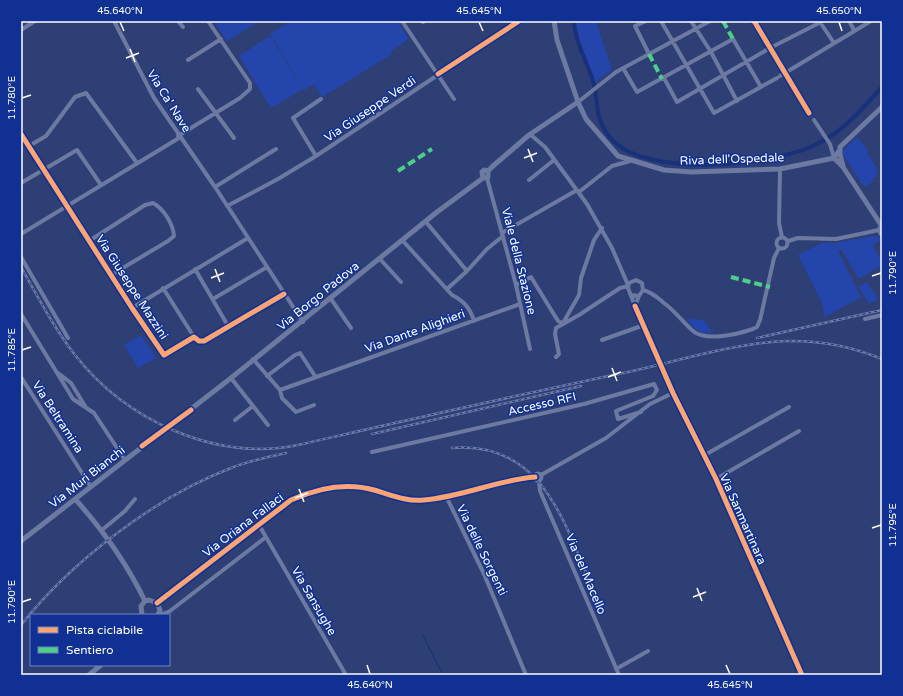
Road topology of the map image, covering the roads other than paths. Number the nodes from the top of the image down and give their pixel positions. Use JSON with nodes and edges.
{"nodes":[{"id":1,"x":35,"y":21,"type":"edge"},
{"id":2,"x":114,"y":21,"type":"edge"},
{"id":3,"x":178,"y":21,"type":"edge"},
{"id":4,"x":208,"y":21,"type":"edge"},
{"id":5,"x":402,"y":21,"type":"edge"},
{"id":6,"x":519,"y":21,"type":"edge"},
{"id":7,"x":554,"y":21,"type":"edge"},
{"id":8,"x":646,"y":21,"type":"edge"},
{"id":9,"x":661,"y":21,"type":"edge"},
{"id":10,"x":691,"y":21,"type":"edge"},
{"id":11,"x":710,"y":21,"type":"edge"},
{"id":12,"x":754,"y":21,"type":"edge"},
{"id":13,"x":849,"y":21,"type":"edge"},
{"id":14,"x":871,"y":21,"type":"edge"},
{"id":15,"x":820,"y":22,"type":"edge"},
{"id":16,"x":512,"y":23,"type":"edge"},
{"id":17,"x":183,"y":27,"type":"dead end"},
{"id":18,"x":696,"y":28,"type":"junction"},
{"id":19,"x":21,"y":30,"type":"edge"},
{"id":20,"x":854,"y":30,"type":"junction"},
{"id":21,"x":221,"y":39,"type":"junction"},
{"id":22,"x":672,"y":41,"type":"junction"},
{"id":23,"x":834,"y":43,"type":"junction"},
{"id":24,"x":770,"y":48,"type":"junction"},
{"id":25,"x":711,"y":52,"type":"junction"},
{"id":26,"x":649,"y":54,"type":"junction"},
{"id":27,"x":188,"y":60,"type":"dead end"},
{"id":28,"x":747,"y":62,"type":"junction"},
{"id":29,"x":687,"y":65,"type":"junction"},
{"id":30,"x":623,"y":68,"type":"junction"},
{"id":31,"x":785,"y":73,"type":"junction"},
{"id":32,"x":438,"y":74,"type":"junction"},
{"id":33,"x":724,"y":75,"type":"junction"},
{"id":34,"x":664,"y":78,"type":"junction"},
{"id":35,"x":761,"y":87,"type":"junction"},
{"id":36,"x":700,"y":88,"type":"junction"},
{"id":37,"x":198,"y":89,"type":"dead end"},
{"id":38,"x":454,"y":99,"type":"dead end"},
{"id":39,"x":321,"y":100,"type":"dead end"},
{"id":40,"x":737,"y":101,"type":"junction"},
{"id":41,"x":578,"y":102,"type":"junction"},
{"id":42,"x":882,"y":107,"type":"edge"},
{"id":43,"x":216,"y":113,"type":"junction"},
{"id":44,"x":810,"y":115,"type":"dead end"},
{"id":45,"x":814,"y":120,"type":"dead end"},
{"id":46,"x":21,"y":134,"type":"edge"},
{"id":47,"x":529,"y":136,"type":"junction"},
{"id":48,"x":179,"y":137,"type":"junction"},
{"id":49,"x":234,"y":138,"type":"dead end"},
{"id":50,"x":830,"y":144,"type":"junction"},
{"id":51,"x":29,"y":146,"type":"junction"},
{"id":52,"x":276,"y":149,"type":"dead end"},
{"id":53,"x":840,"y":149,"type":"junction"},
{"id":54,"x":316,"y":156,"type":"junction"},
{"id":55,"x":834,"y":158,"type":"junction"},
{"id":56,"x":554,"y":160,"type":"junction"},
{"id":57,"x":630,"y":161,"type":"junction"},
{"id":58,"x":137,"y":163,"type":"junction"},
{"id":59,"x":843,"y":166,"type":"junction"},
{"id":60,"x":44,"y":169,"type":"junction"},
{"id":61,"x":780,"y":169,"type":"junction"},
{"id":62,"x":485,"y":178,"type":"junction"},
{"id":63,"x":529,"y":180,"type":"dead end"},
{"id":64,"x":21,"y":183,"type":"edge"},
{"id":65,"x":101,"y":185,"type":"junction"},
{"id":66,"x":215,"y":187,"type":"junction"},
{"id":67,"x":578,"y":191,"type":"junction"},
{"id":68,"x":67,"y":205,"type":"junction"},
{"id":69,"x":227,"y":206,"type":"junction"},
{"id":70,"x":426,"y":222,"type":"junction"},
{"id":71,"x":602,"y":228,"type":"junction"},
{"id":72,"x":881,"y":229,"type":"edge"},
{"id":73,"x":21,"y":234,"type":"edge"},
{"id":74,"x":502,"y":235,"type":"junction"},
{"id":75,"x":248,"y":238,"type":"junction"},
{"id":76,"x":782,"y":238,"type":"junction"},
{"id":77,"x":89,"y":241,"type":"junction"},
{"id":78,"x":403,"y":241,"type":"junction"},
{"id":79,"x":788,"y":241,"type":"junction"},
{"id":80,"x":779,"y":248,"type":"junction"},
{"id":81,"x":21,"y":257,"type":"edge"},
{"id":82,"x":380,"y":259,"type":"junction"},
{"id":83,"x":267,"y":267,"type":"junction"},
{"id":84,"x":195,"y":269,"type":"junction"},
{"id":85,"x":467,"y":271,"type":"junction"},
{"id":86,"x":111,"y":275,"type":"junction"},
{"id":87,"x":624,"y":275,"type":"junction"},
{"id":88,"x":634,"y":280,"type":"junction"},
{"id":89,"x":401,"y":282,"type":"dead end"},
{"id":90,"x":516,"y":285,"type":"junction"},
{"id":91,"x":628,"y":286,"type":"junction"},
{"id":92,"x":163,"y":288,"type":"junction"},
{"id":93,"x":447,"y":289,"type":"junction"},
{"id":94,"x":643,"y":290,"type":"junction"},
{"id":95,"x":284,"y":294,"type":"junction"},
{"id":96,"x":631,"y":295,"type":"junction"},
{"id":97,"x":639,"y":296,"type":"junction"},
{"id":98,"x":213,"y":299,"type":"junction"},
{"id":99,"x":331,"y":299,"type":"junction"},
{"id":100,"x":520,"y":304,"type":"junction"},
{"id":101,"x":635,"y":306,"type":"junction"},
{"id":102,"x":132,"y":308,"type":"junction"},
{"id":103,"x":21,"y":314,"type":"edge"},
{"id":104,"x":882,"y":314,"type":"edge"},
{"id":105,"x":865,"y":319,"type":"dead end"},
{"id":106,"x":474,"y":321,"type":"junction"},
{"id":107,"x":303,"y":322,"type":"junction"},
{"id":108,"x":562,"y":324,"type":"junction"},
{"id":109,"x":644,"y":325,"type":"junction"},
{"id":110,"x":228,"y":326,"type":"junction"},
{"id":111,"x":351,"y":328,"type":"dead end"},
{"id":112,"x":194,"y":337,"type":"junction"},
{"id":113,"x":68,"y":338,"type":"dead end"},
{"id":114,"x":602,"y":340,"type":"dead end"},
{"id":115,"x":530,"y":349,"type":"dead end"},
{"id":116,"x":654,"y":349,"type":"tunnel mouth"},
{"id":117,"x":556,"y":357,"type":"dead end"},
{"id":118,"x":253,"y":359,"type":"junction"},
{"id":119,"x":664,"y":372,"type":"tunnel mouth"},
{"id":120,"x":267,"y":376,"type":"junction"},
{"id":121,"x":315,"y":376,"type":"junction"},
{"id":122,"x":21,"y":377,"type":"edge"},
{"id":123,"x":231,"y":378,"type":"junction"},
{"id":124,"x":280,"y":390,"type":"junction"},
{"id":125,"x":673,"y":393,"type":"junction"},
{"id":126,"x":314,"y":405,"type":"dead end"},
{"id":127,"x":253,"y":406,"type":"junction"},
{"id":128,"x":789,"y":407,"type":"dead end"},
{"id":129,"x":641,"y":412,"type":"junction"},
{"id":130,"x":235,"y":420,"type":"dead end"},
{"id":131,"x":268,"y":426,"type":"dead end"},
{"id":132,"x":165,"y":429,"type":"joint"},
{"id":133,"x":798,"y":431,"type":"dead end"},
{"id":134,"x":372,"y":452,"type":"dead end"},
{"id":135,"x":703,"y":456,"type":"junction"},
{"id":136,"x":125,"y":460,"type":"junction"},
{"id":137,"x":541,"y":475,"type":"junction"},
{"id":138,"x":535,"y":477,"type":"junction"},
{"id":139,"x":716,"y":479,"type":"junction"},
{"id":140,"x":539,"y":481,"type":"junction"},
{"id":141,"x":91,"y":487,"type":"junction"},
{"id":142,"x":446,"y":496,"type":"junction"},
{"id":143,"x":76,"y":499,"type":"junction"},
{"id":144,"x":135,"y":499,"type":"dead end"},
{"id":145,"x":259,"y":525,"type":"junction"},
{"id":146,"x":102,"y":530,"type":"junction"},
{"id":147,"x":266,"y":537,"type":"junction"},
{"id":148,"x":21,"y":541,"type":"edge"},
{"id":149,"x":145,"y":601,"type":"junction"},
{"id":150,"x":157,"y":603,"type":"junction"},
{"id":151,"x":142,"y":614,"type":"edge"},
{"id":152,"x":158,"y":614,"type":"edge"},
{"id":153,"x":648,"y":651,"type":"dead end"},
{"id":154,"x":100,"y":666,"type":"edge"},
{"id":155,"x":616,"y":669,"type":"junction"},
{"id":156,"x":89,"y":675,"type":"edge"},
{"id":157,"x":346,"y":675,"type":"edge"},
{"id":158,"x":526,"y":675,"type":"edge"},
{"id":159,"x":619,"y":675,"type":"edge"},
{"id":160,"x":802,"y":675,"type":"edge"}],
"edges":[{"from":1,"to":19,"type":"street"},
{"from":2,"to":48,"type":"street","name":"Via Ca' Nave"},
{"from":3,"to":17,"type":"street"},
{"from":4,"to":21,"type":"street"},
{"from":5,"to":32,"type":"street"},
{"from":6,"to":16,"type":"street","name":"Via Giuseppe Verdi"},
{"from":7,"to":41,"type":"street","name":"Riva dell'Ospedale"},
{"from":8,"to":26,"type":"street"},
{"from":9,"to":22,"type":"street"},
{"from":10,"to":18,"type":"street"},
{"from":11,"to":18,"type":"street"},
{"from":12,"to":24,"type":"street"},
{"from":13,"to":20,"type":"street"},
{"from":14,"to":20,"type":"street"},
{"from":15,"to":23,"type":"street"},
{"from":15,"to":24,"type":"street"},
{"from":16,"to":32,"type":"street","name":"Via Giuseppe Verdi"},
{"from":18,"to":22,"type":"street"},
{"from":18,"to":25,"type":"street"},
{"from":20,"to":23,"type":"street"},
{"from":21,"to":27,"type":"street"},
{"from":21,"to":43,"type":"street"},
{"from":22,"to":26,"type":"street"},
{"from":22,"to":29,"type":"street"},
{"from":23,"to":31,"type":"street"},
{"from":24,"to":28,"type":"street"},
{"from":24,"to":31,"type":"street"},
{"from":25,"to":28,"type":"street"},
{"from":25,"to":29,"type":"street"},
{"from":25,"to":33,"type":"street"},
{"from":26,"to":30,"type":"street"},
{"from":28,"to":33,"type":"street"},
{"from":28,"to":35,"type":"street"},
{"from":29,"to":34,"type":"street"},
{"from":29,"to":36,"type":"street"},
{"from":30,"to":34,"type":"street"},
{"from":30,"to":41,"type":"street"},
{"from":31,"to":35,"type":"street"},
{"from":31,"to":44,"type":"street"},
{"from":32,"to":38,"type":"street"},
{"from":32,"to":54,"type":"street","name":"Via Giuseppe Verdi"},
{"from":33,"to":36,"type":"street"},
{"from":33,"to":40,"type":"street"},
{"from":34,"to":36,"type":"street"},
{"from":35,"to":40,"type":"street"},
{"from":36,"to":40,"type":"street"},
{"from":37,"to":43,"type":"street"},
{"from":39,"to":54,"type":"street"},
{"from":41,"to":47,"type":"street","name":"Via Borgo Padova"},
{"from":41,"to":57,"type":"street","name":"Riva dell'Ospedale"},
{"from":42,"to":53,"type":"street"},
{"from":43,"to":48,"type":"street"},
{"from":43,"to":49,"type":"street"},
{"from":45,"to":50,"type":"street"},
{"from":46,"to":51,"type":"street","name":"Via Giuseppe Mazzini"},
{"from":47,"to":56,"type":"street"},
{"from":47,"to":62,"type":"street","name":"Via Borgo Padova"},
{"from":48,"to":58,"type":"street"},
{"from":48,"to":66,"type":"street","name":"Via Ca' Nave"},
{"from":50,"to":53,"type":"street"},
{"from":50,"to":55,"type":"street"},
{"from":51,"to":58,"type":"street"},
{"from":51,"to":60,"type":"street","name":"Via Giuseppe Mazzini"},
{"from":52,"to":66,"type":"street"},
{"from":53,"to":55,"type":"street"},
{"from":53,"to":59,"type":"street"},
{"from":54,"to":69,"type":"street","name":"Via Giuseppe Verdi"},
{"from":55,"to":59,"type":"street"},
{"from":55,"to":61,"type":"street","name":"Riva dell'Ospedale"},
{"from":56,"to":63,"type":"street"},
{"from":56,"to":67,"type":"street"},
{"from":57,"to":61,"type":"street","name":"Riva dell'Ospedale"},
{"from":57,"to":67,"type":"street"},
{"from":58,"to":65,"type":"street"},
{"from":59,"to":72,"type":"street"},
{"from":60,"to":64,"type":"street"},
{"from":60,"to":65,"type":"street"},
{"from":60,"to":68,"type":"street","name":"Via Giuseppe Mazzini"},
{"from":61,"to":76,"type":"street"},
{"from":62,"to":70,"type":"street","name":"Via Borgo Padova"},
{"from":62,"to":74,"type":"street","name":"Viale della Stazione"},
{"from":65,"to":68,"type":"street"},
{"from":66,"to":69,"type":"street","name":"Via Ca' Nave"},
{"from":67,"to":71,"type":"street"},
{"from":67,"to":74,"type":"street"},
{"from":68,"to":73,"type":"street"},
{"from":68,"to":77,"type":"street","name":"Via Giuseppe Mazzini"},
{"from":69,"to":75,"type":"street","name":"Via Ca' Nave"},
{"from":70,"to":78,"type":"street","name":"Via Borgo Padova"},
{"from":70,"to":85,"type":"street"},
{"from":71,"to":87,"type":"street"},
{"from":71,"to":108,"type":"street"},
{"from":72,"to":79,"type":"street"},
{"from":74,"to":85,"type":"street"},
{"from":74,"to":90,"type":"street","name":"Viale della Stazione"},
{"from":75,"to":83,"type":"street","name":"Via Ca' Nave"},
{"from":75,"to":84,"type":"street"},
{"from":76,"to":79,"type":"street"},
{"from":76,"to":80,"type":"street"},
{"from":77,"to":86,"type":"street","name":"Via Giuseppe Mazzini"},
{"from":77,"to":86,"type":"street"},
{"from":78,"to":82,"type":"street","name":"Via Borgo Padova"},
{"from":78,"to":93,"type":"street"},
{"from":79,"to":80,"type":"street"},
{"from":80,"to":94,"type":"street"},
{"from":81,"to":113,"type":"street"},
{"from":82,"to":89,"type":"street"},
{"from":82,"to":99,"type":"street","name":"Via Borgo Padova"},
{"from":83,"to":95,"type":"street","name":"Via Ca' Nave"},
{"from":83,"to":98,"type":"street"},
{"from":84,"to":92,"type":"street"},
{"from":84,"to":98,"type":"street"},
{"from":85,"to":93,"type":"street"},
{"from":86,"to":102,"type":"street","name":"Via Giuseppe Mazzini"},
{"from":87,"to":88,"type":"street"},
{"from":87,"to":91,"type":"street"},
{"from":88,"to":91,"type":"street"},
{"from":88,"to":94,"type":"street"},
{"from":90,"to":100,"type":"street","name":"Viale della Stazione"},
{"from":90,"to":108,"type":"street"},
{"from":91,"to":96,"type":"street"},
{"from":91,"to":108,"type":"street"},
{"from":92,"to":102,"type":"street"},
{"from":92,"to":112,"type":"street"},
{"from":93,"to":106,"type":"street"},
{"from":94,"to":97,"type":"street"},
{"from":95,"to":107,"type":"street","name":"Via Ca' Nave"},
{"from":95,"to":110,"type":"street","name":"Via Giuseppe Mazzini"},
{"from":96,"to":97,"type":"street"},
{"from":96,"to":101,"type":"street"},
{"from":97,"to":101,"type":"street"},
{"from":98,"to":110,"type":"street"},
{"from":99,"to":107,"type":"street","name":"Via Borgo Padova"},
{"from":99,"to":111,"type":"street"},
{"from":100,"to":106,"type":"street","name":"Via Dante Alighieri"},
{"from":100,"to":115,"type":"street","name":"Viale della Stazione"},
{"from":101,"to":109,"type":"street"},
{"from":102,"to":112,"type":"street","name":"Via Giuseppe Mazzini"},
{"from":103,"to":136,"type":"street"},
{"from":104,"to":105,"type":"street"},
{"from":106,"to":121,"type":"street","name":"Via Dante Alighieri"},
{"from":107,"to":118,"type":"street","name":"Via Borgo Padova"},
{"from":108,"to":117,"type":"street"},
{"from":109,"to":114,"type":"street"},
{"from":109,"to":116,"type":"street"},
{"from":110,"to":112,"type":"street","name":"Via Giuseppe Mazzini"},
{"from":118,"to":120,"type":"street"},
{"from":118,"to":123,"type":"street","name":"Via Borgo Padova"},
{"from":119,"to":125,"type":"street","name":"Via Sanmartinara"},
{"from":120,"to":121,"type":"street"},
{"from":120,"to":124,"type":"street"},
{"from":121,"to":124,"type":"street","name":"Via Dante Alighieri"},
{"from":122,"to":141,"type":"street","name":"Via Beltramina"},
{"from":123,"to":127,"type":"street"},
{"from":123,"to":132,"type":"street","name":"Via Borgo Padova"},
{"from":124,"to":126,"type":"street"},
{"from":125,"to":129,"type":"street"},
{"from":125,"to":135,"type":"street","name":"Via Sanmartinara"},
{"from":127,"to":130,"type":"street"},
{"from":127,"to":131,"type":"street"},
{"from":128,"to":135,"type":"street"},
{"from":129,"to":134,"type":"street","name":"Accesso RFI"},
{"from":129,"to":137,"type":"street"},
{"from":132,"to":136,"type":"street","name":"Via Muri Bianchi"},
{"from":133,"to":139,"type":"street","name":"Via Sanmartinara"},
{"from":135,"to":139,"type":"street","name":"Via Sanmartinara"},
{"from":136,"to":141,"type":"street","name":"Via Muri Bianchi"},
{"from":137,"to":138,"type":"street"},
{"from":137,"to":140,"type":"street"},
{"from":138,"to":140,"type":"street"},
{"from":138,"to":142,"type":"street","name":"Via delle Sorgenti"},
{"from":139,"to":160,"type":"street","name":"Via Sanmartinara"},
{"from":140,"to":155,"type":"street","name":"Via del Macello"},
{"from":141,"to":143,"type":"street","name":"Via Muri Bianchi"},
{"from":142,"to":145,"type":"street","name":"Via Oriana Fallaci"},
{"from":142,"to":158,"type":"street","name":"Via delle Sorgenti"},
{"from":143,"to":146,"type":"street"},
{"from":143,"to":148,"type":"street","name":"Via Muri Bianchi"},
{"from":144,"to":146,"type":"street"},
{"from":145,"to":147,"type":"street","name":"Via Sansughe"},
{"from":145,"to":150,"type":"street","name":"Via Oriana Fallaci"},
{"from":146,"to":149,"type":"street"},
{"from":147,"to":152,"type":"street"},
{"from":147,"to":157,"type":"street","name":"Via Sansughe"},
{"from":149,"to":150,"type":"street"},
{"from":149,"to":151,"type":"street"},
{"from":150,"to":152,"type":"street"},
{"from":153,"to":155,"type":"street"},
{"from":154,"to":156,"type":"street"},
{"from":155,"to":159,"type":"street","name":"Via del Macello"}]}
